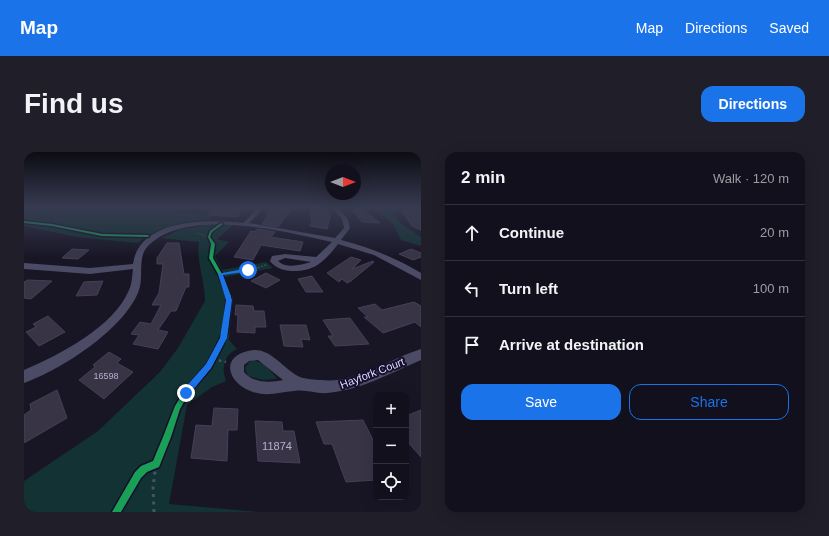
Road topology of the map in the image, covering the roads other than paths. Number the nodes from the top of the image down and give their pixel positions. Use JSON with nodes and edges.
{"nodes":[{"id":1,"x":194,"y":224,"type":"edge"},
{"id":2,"x":245,"y":224,"type":"edge"},
{"id":3,"x":347,"y":224,"type":"edge"},
{"id":4,"x":337,"y":241,"type":"junction"},
{"id":5,"x":316,"y":260,"type":"dead end"},
{"id":6,"x":24,"y":266,"type":"edge"},
{"id":7,"x":138,"y":266,"type":"junction"},
{"id":8,"x":421,"y":277,"type":"edge"},
{"id":9,"x":421,"y":354,"type":"edge"},
{"id":10,"x":24,"y":377,"type":"edge"},
{"id":11,"x":298,"y":384,"type":"dead end"}],
"edges":[{"from":1,"to":7,"type":"street"},
{"from":2,"to":4,"type":"street"},
{"from":3,"to":4,"type":"street"},
{"from":4,"to":5,"type":"street"},
{"from":4,"to":8,"type":"street"},
{"from":6,"to":7,"type":"street"},
{"from":7,"to":10,"type":"street"},
{"from":9,"to":11,"type":"street","name":"Hayfork Court"}]}
